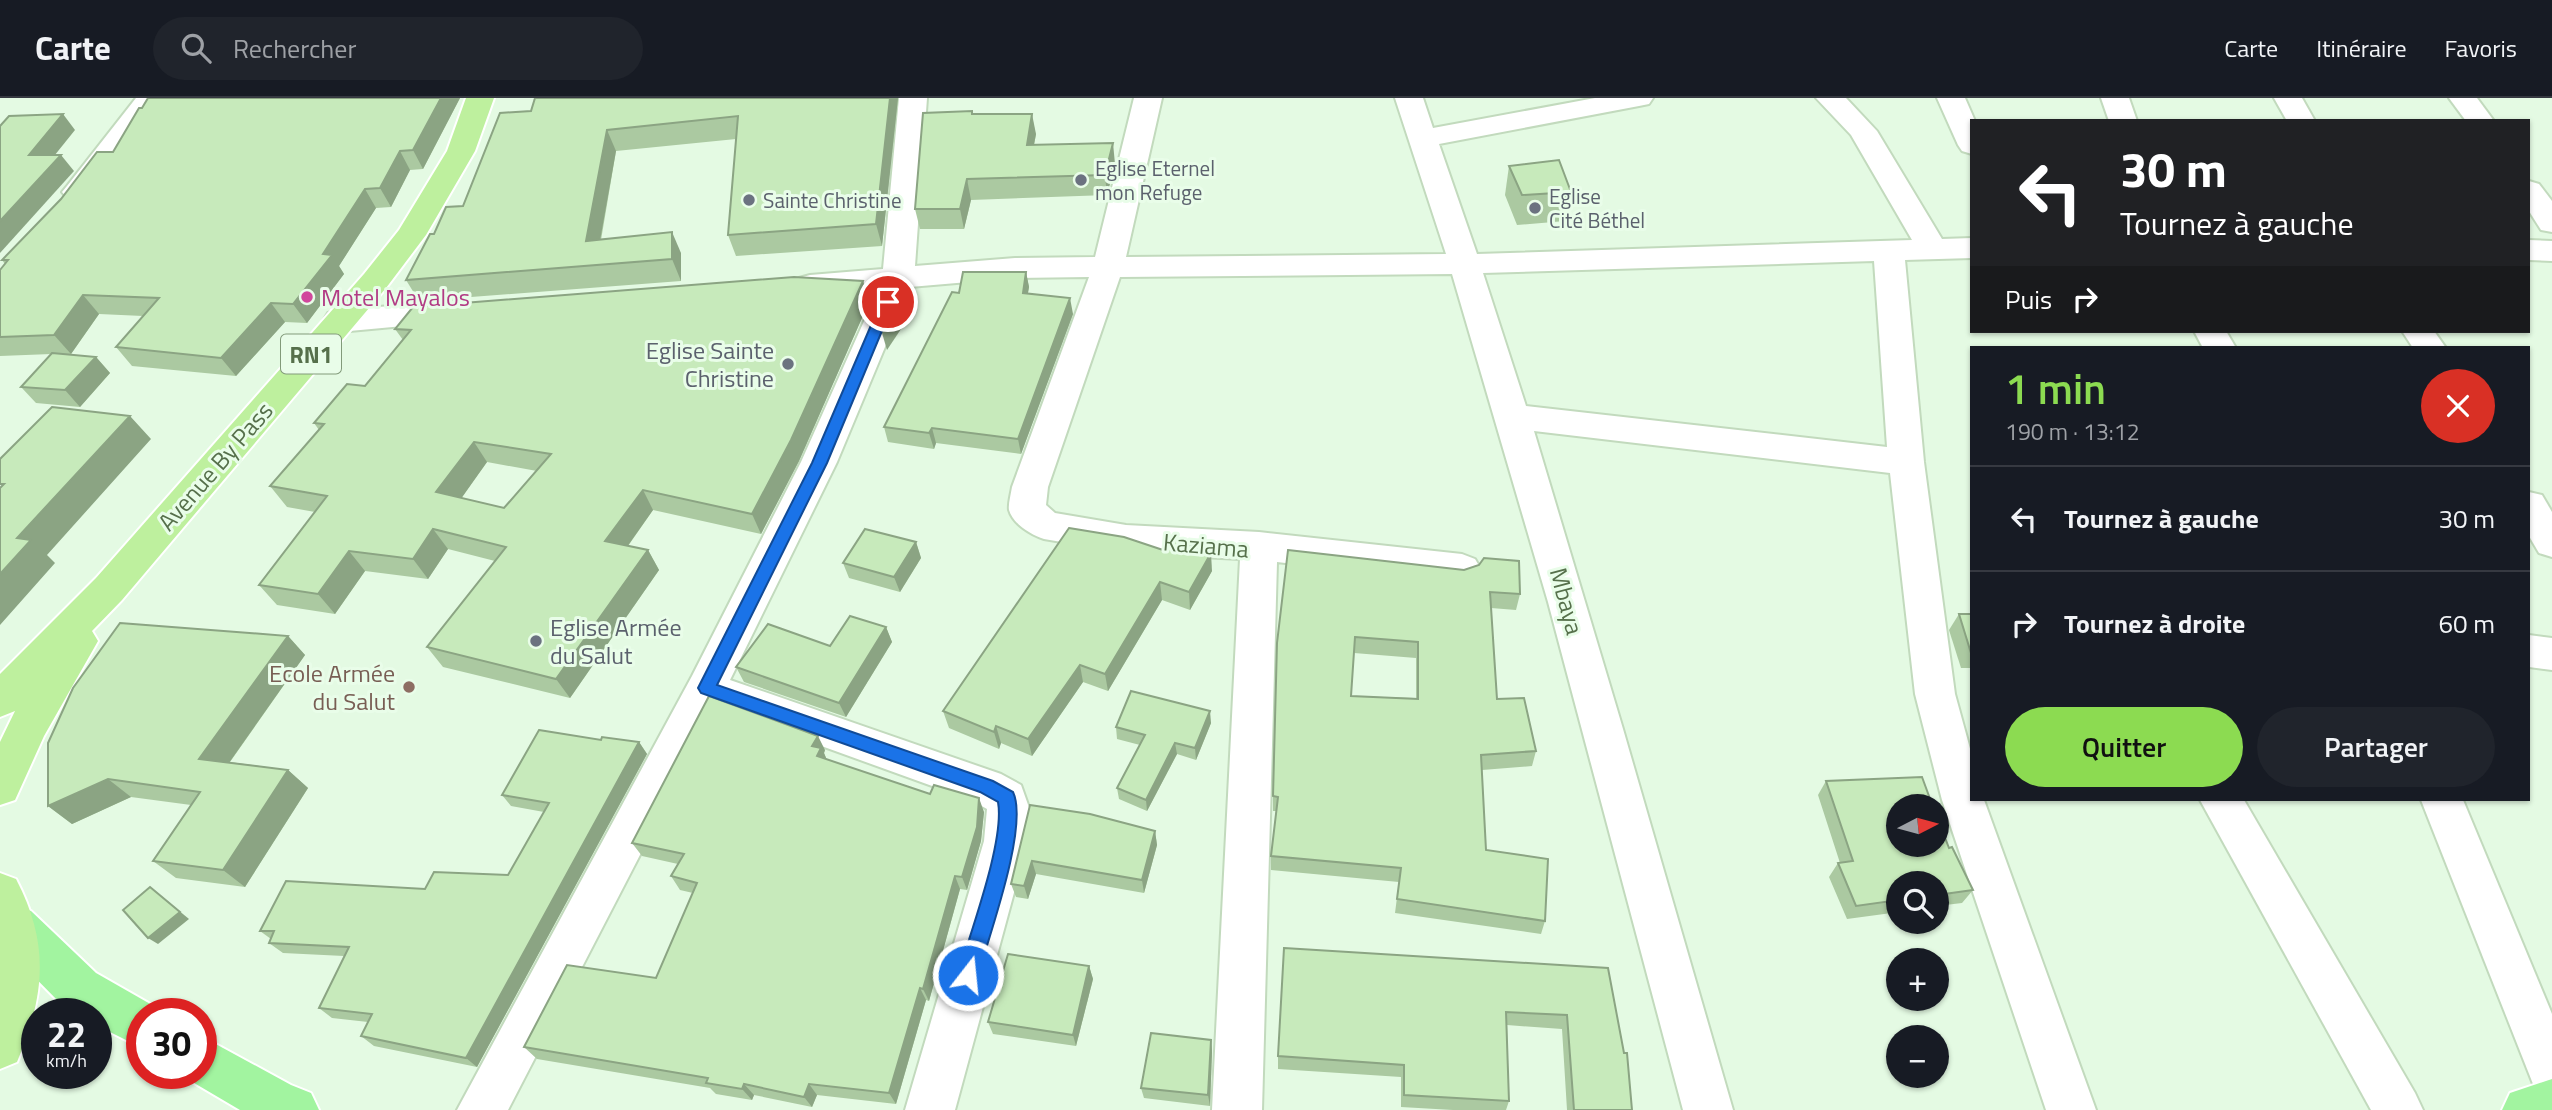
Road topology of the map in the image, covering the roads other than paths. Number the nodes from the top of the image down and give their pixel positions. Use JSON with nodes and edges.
{"nodes":[{"id":1,"x":150,"y":98,"type":"edge"},
{"id":2,"x":480,"y":98,"type":"edge"},
{"id":3,"x":913,"y":98,"type":"edge"},
{"id":4,"x":1148,"y":98,"type":"edge"},
{"id":5,"x":1409,"y":98,"type":"edge"},
{"id":6,"x":1639,"y":98,"type":"edge"},
{"id":7,"x":1830,"y":98,"type":"edge"},
{"id":8,"x":1951,"y":98,"type":"edge"},
{"id":9,"x":2115,"y":98,"type":"edge"},
{"id":10,"x":2288,"y":98,"type":"edge"},
{"id":11,"x":2463,"y":98,"type":"edge"},
{"id":12,"x":2122,"y":119,"type":"edge"},
{"id":13,"x":2300,"y":119,"type":"edge"},
{"id":14,"x":2479,"y":119,"type":"edge"},
{"id":15,"x":1423,"y":139,"type":"junction"},
{"id":16,"x":1970,"y":141,"type":"edge"},
{"id":17,"x":2530,"y":191,"type":"edge"},
{"id":18,"x":64,"y":209,"type":"edge"},
{"id":19,"x":2552,"y":223,"type":"edge"},
{"id":20,"x":1970,"y":248,"type":"edge"},
{"id":21,"x":1933,"y":250,"type":"junction"},
{"id":22,"x":2530,"y":250,"type":"edge"},
{"id":23,"x":2552,"y":251,"type":"edge"},
{"id":24,"x":1889,"y":252,"type":"junction"},
{"id":25,"x":1466,"y":264,"type":"junction"},
{"id":26,"x":1109,"y":265,"type":"junction"},
{"id":27,"x":898,"y":279,"type":"junction"},
{"id":28,"x":786,"y":287,"type":"edge"},
{"id":29,"x":493,"y":309,"type":"edge"},
{"id":30,"x":339,"y":321,"type":"junction"},
{"id":31,"x":1514,"y":417,"type":"junction"},
{"id":32,"x":1906,"y":462,"type":"junction"},
{"id":33,"x":2530,"y":507,"type":"edge"},
{"id":34,"x":2552,"y":543,"type":"edge"},
{"id":35,"x":1259,"y":546,"type":"junction"},
{"id":36,"x":1462,"y":569,"type":"edge"},
{"id":37,"x":109,"y":589,"type":"junction"},
{"id":38,"x":2530,"y":651,"type":"edge"},
{"id":39,"x":2552,"y":653,"type":"edge"},
{"id":40,"x":706,"y":688,"type":"junction"},
{"id":41,"x":0,"y":700,"type":"edge"},
{"id":42,"x":0,"y":786,"type":"edge"},
{"id":43,"x":2222,"y":801,"type":"edge"},
{"id":44,"x":2442,"y":801,"type":"edge"},
{"id":45,"x":7,"y":910,"type":"edge"},
{"id":46,"x":126,"y":1016,"type":"edge"},
{"id":47,"x":0,"y":1045,"type":"edge"},
{"id":48,"x":217,"y":1069,"type":"edge"},
{"id":49,"x":2552,"y":1072,"type":"edge"},
{"id":50,"x":2552,"y":1104,"type":"edge"},
{"id":51,"x":286,"y":1109,"type":"edge"},
{"id":52,"x":482,"y":1110,"type":"edge"},
{"id":53,"x":930,"y":1110,"type":"edge"},
{"id":54,"x":1237,"y":1110,"type":"edge"},
{"id":55,"x":1708,"y":1110,"type":"edge"},
{"id":56,"x":2071,"y":1110,"type":"edge"},
{"id":57,"x":2398,"y":1110,"type":"edge"},
{"id":58,"x":2527,"y":1110,"type":"edge"}],
"edges":[{"from":1,"to":18,"type":"street"},
{"from":2,"to":30,"type":"highway","name":"Avenue By Pass","number":"RN1"},
{"from":3,"to":27,"type":"street"},
{"from":4,"to":26,"type":"street","name":"Kaziama"},
{"from":5,"to":15,"type":"street","name":"Mbaya"},
{"from":6,"to":15,"type":"street"},
{"from":7,"to":21,"type":"street"},
{"from":8,"to":16,"type":"street"},
{"from":9,"to":12,"type":"street"},
{"from":10,"to":13,"type":"street"},
{"from":11,"to":14,"type":"street"},
{"from":15,"to":25,"type":"street","name":"Mbaya"},
{"from":17,"to":19,"type":"street"},
{"from":20,"to":21,"type":"street"},
{"from":21,"to":24,"type":"street"},
{"from":22,"to":23,"type":"street"},
{"from":24,"to":25,"type":"street"},
{"from":24,"to":32,"type":"street"},
{"from":25,"to":26,"type":"street"},
{"from":25,"to":31,"type":"street","name":"Mbaya"},
{"from":26,"to":27,"type":"street"},
{"from":26,"to":35,"type":"street","name":"Kaziama"},
{"from":27,"to":28,"type":"street"},
{"from":27,"to":40,"type":"street"},
{"from":29,"to":30,"type":"street"},
{"from":30,"to":37,"type":"highway","name":"Avenue By Pass","number":"RN1"},
{"from":31,"to":32,"type":"street"},
{"from":31,"to":55,"type":"street","name":"Mbaya"},
{"from":32,"to":56,"type":"street"},
{"from":33,"to":34,"type":"street"},
{"from":35,"to":36,"type":"street"},
{"from":35,"to":54,"type":"street","name":"Kaziama"},
{"from":37,"to":41,"type":"highway","number":"RN1"},
{"from":37,"to":42,"type":"highway","number":"RN1"},
{"from":38,"to":39,"type":"street"},
{"from":40,"to":52,"type":"street"},
{"from":40,"to":53,"type":"street"},
{"from":43,"to":57,"type":"street"},
{"from":44,"to":49,"type":"street"},
{"from":45,"to":46,"type":"main road"},
{"from":45,"to":47,"type":"highway"},
{"from":48,"to":51,"type":"main road"},
{"from":50,"to":58,"type":"main road"}]}
